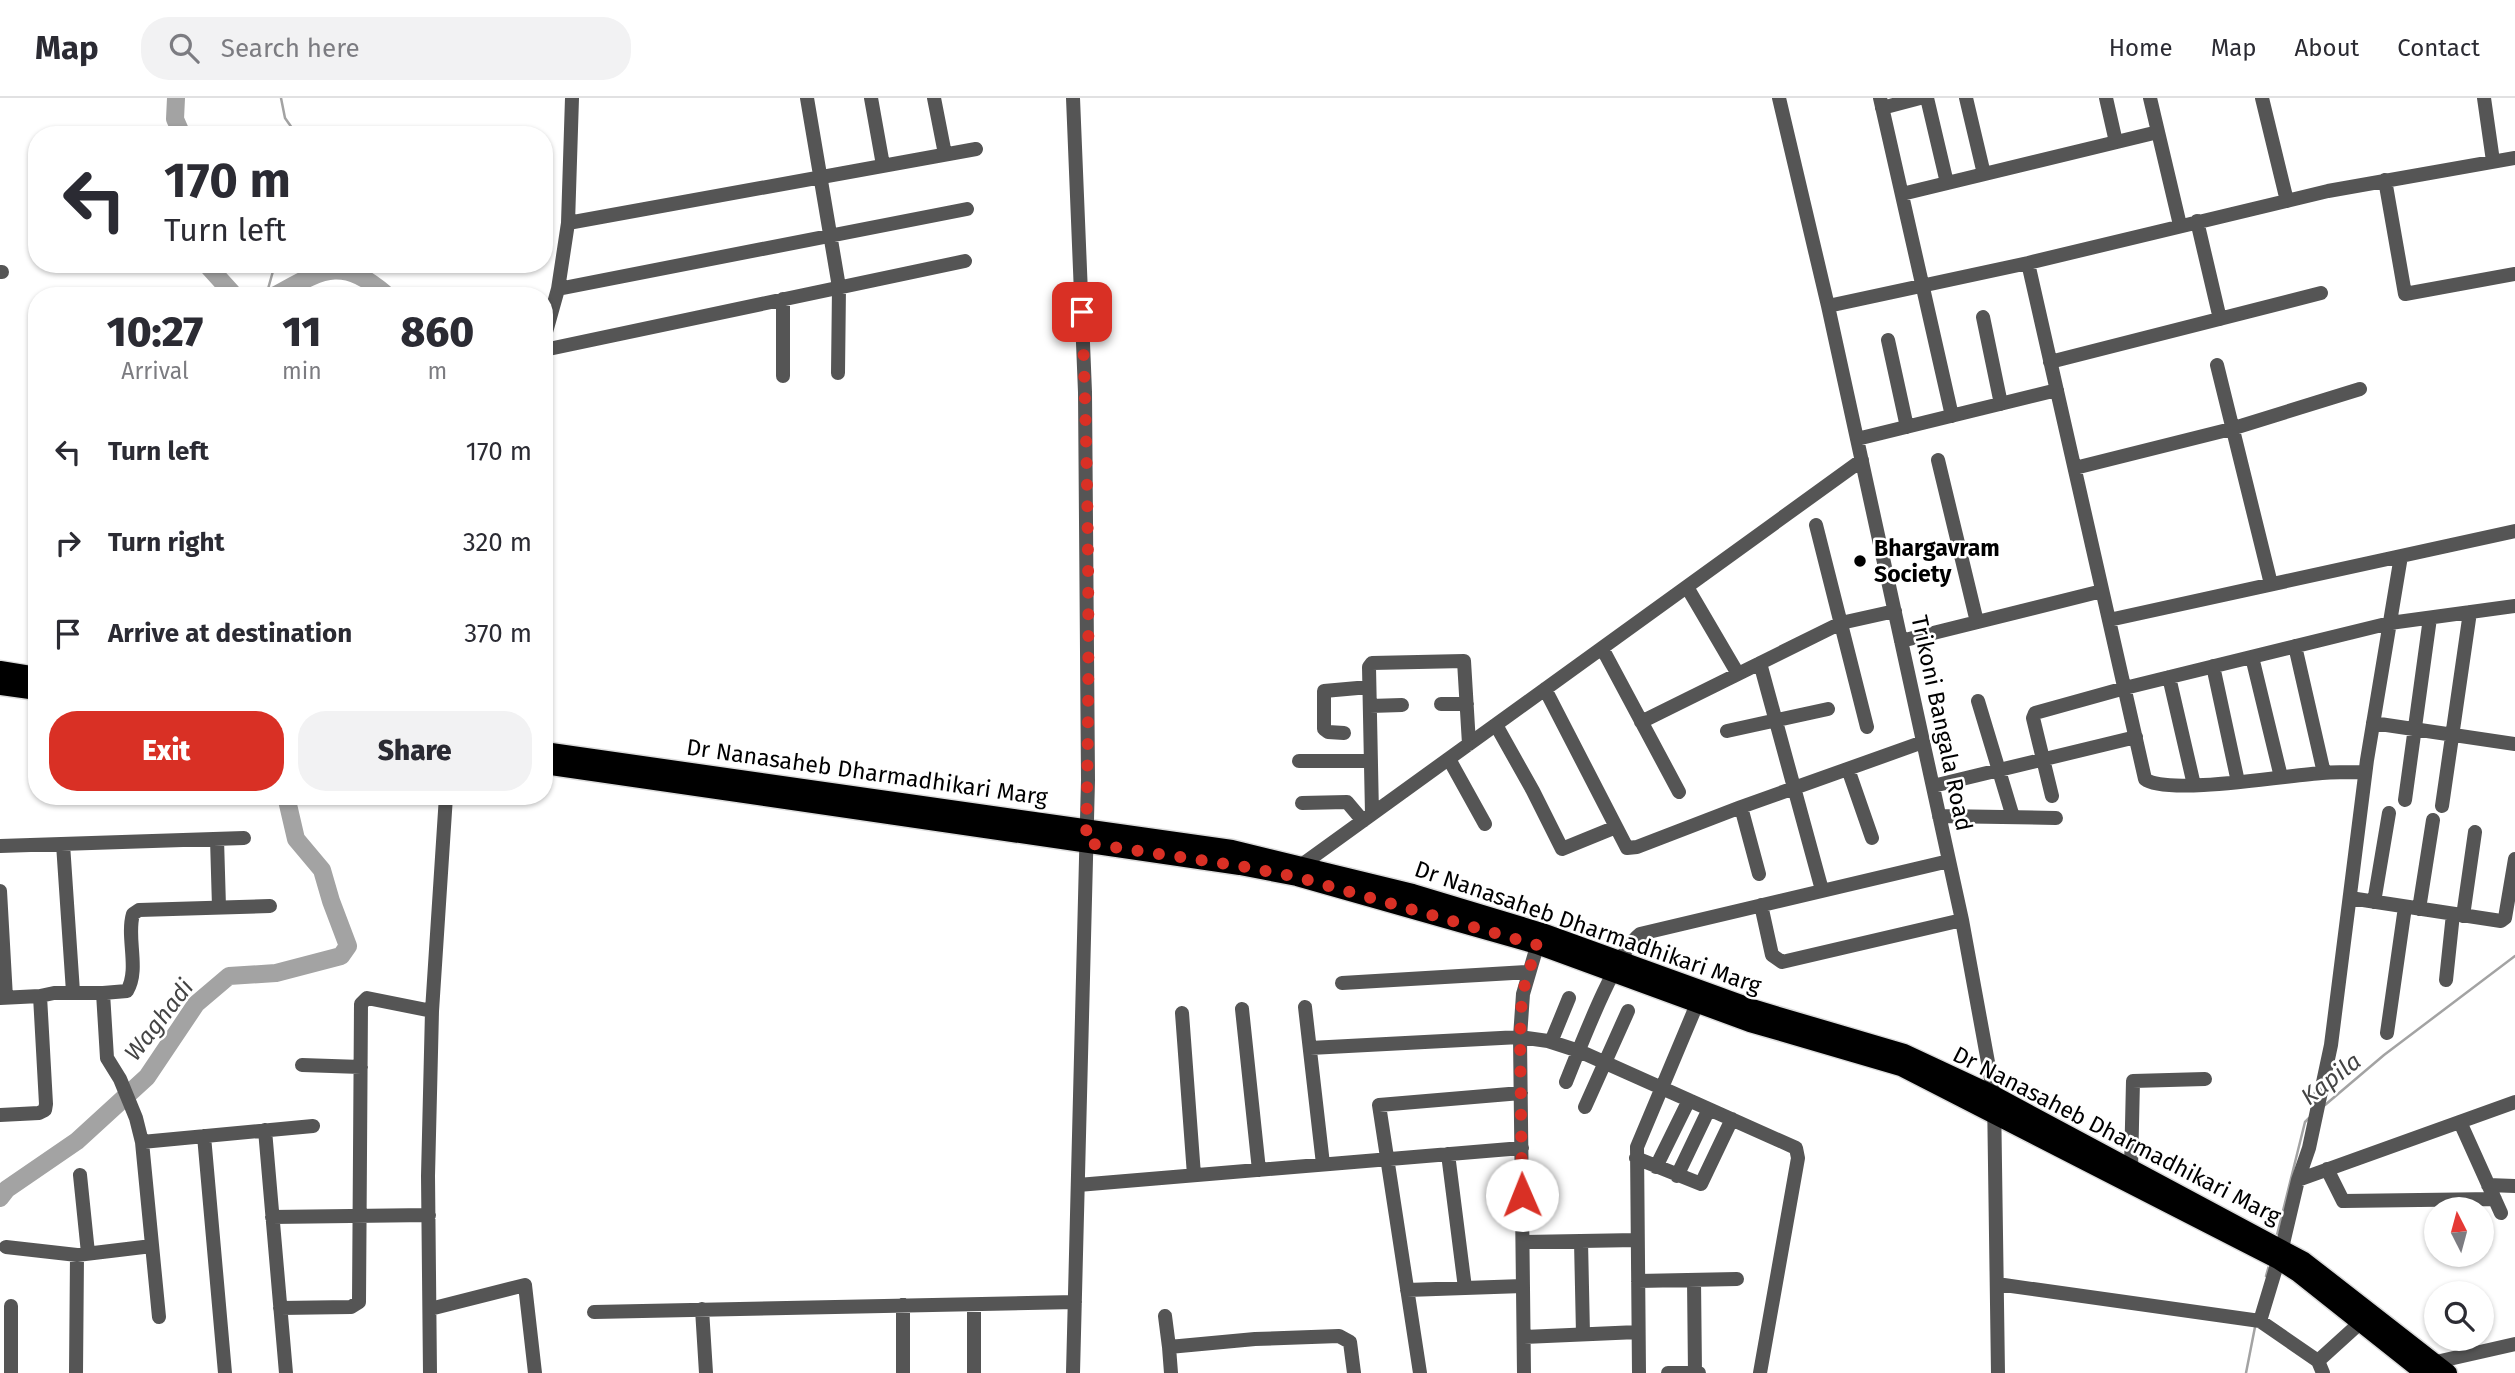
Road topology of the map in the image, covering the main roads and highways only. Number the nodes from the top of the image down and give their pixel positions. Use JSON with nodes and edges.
{"nodes":[{"id":1,"x":0,"y":670,"type":"edge"},
{"id":2,"x":28,"y":675,"type":"edge"},
{"id":3,"x":0,"y":686,"type":"edge"},
{"id":4,"x":28,"y":690,"type":"edge"},
{"id":5,"x":553,"y":752,"type":"edge"},
{"id":6,"x":553,"y":766,"type":"edge"},
{"id":7,"x":1086,"y":835,"type":"junction"},
{"id":8,"x":1618,"y":966,"type":"junction"},
{"id":9,"x":2128,"y":1175,"type":"junction"},
{"id":10,"x":2280,"y":1254,"type":"junction"},
{"id":11,"x":2433,"y":1370,"type":"edge"}],
"edges":[{"from":1,"to":2,"type":"main road"},
{"from":3,"to":4,"type":"main road"},
{"from":5,"to":7,"type":"main road","name":"Dr Nanasaheb Dharmadhikari Marg"},
{"from":6,"to":7,"type":"main road","name":"Dr Nanasaheb Dharmadhikari Marg"},
{"from":7,"to":8,"type":"main road","name":"Dr Nanasaheb Dharmadhikari Marg"},
{"from":8,"to":9,"type":"main road","name":"Dr Nanasaheb Dharmadhikari Marg"},
{"from":8,"to":9,"type":"main road","name":"Dr Nanasaheb Dharmadhikari Marg"},
{"from":9,"to":10,"type":"main road","name":"Dr Nanasaheb Dharmadhikari Marg"},
{"from":10,"to":11,"type":"main road","name":"Dr Nanasaheb Dharmadhikari Marg"},
{"from":10,"to":11,"type":"main road","name":"Dr Nanasaheb Dharmadhikari Marg"}]}
